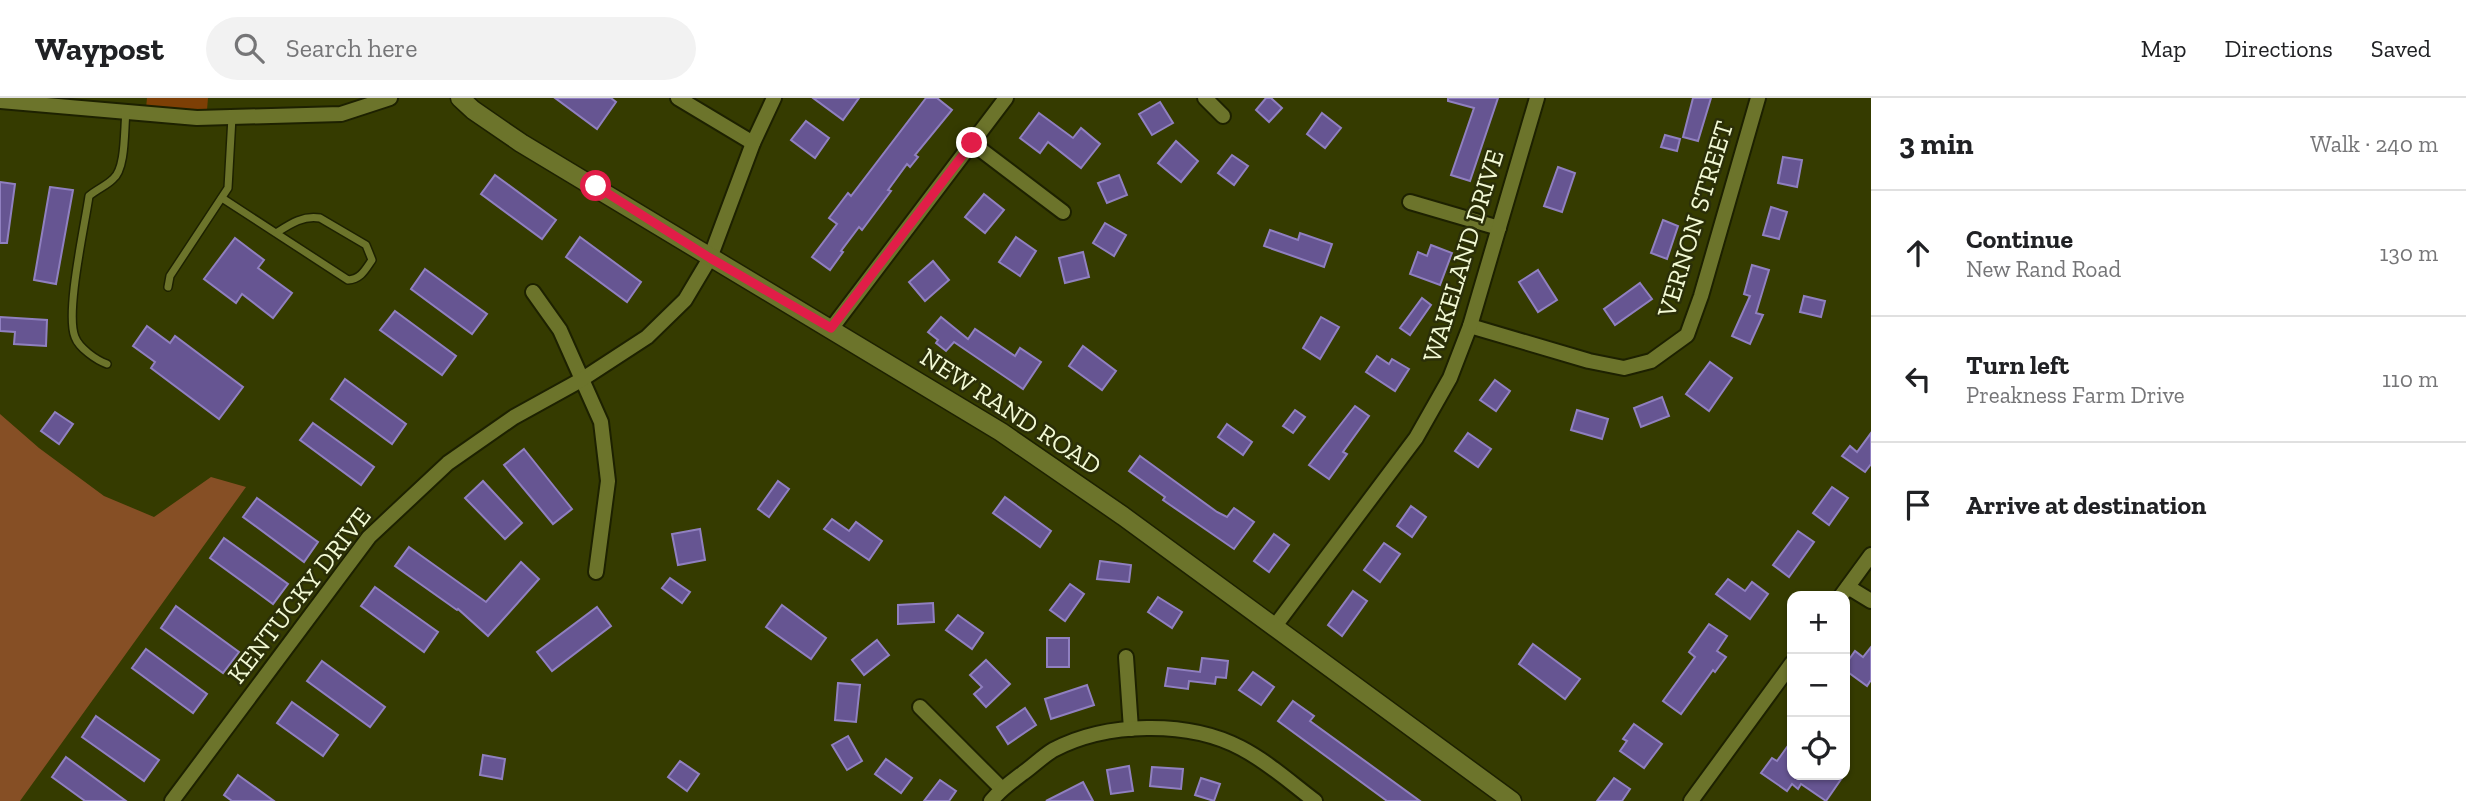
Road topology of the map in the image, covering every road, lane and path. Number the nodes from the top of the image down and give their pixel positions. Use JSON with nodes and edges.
{"nodes":[{"id":1,"x":390,"y":98,"type":"edge"},
{"id":2,"x":460,"y":98,"type":"edge"},
{"id":3,"x":678,"y":98,"type":"edge"},
{"id":4,"x":774,"y":98,"type":"edge"},
{"id":5,"x":1006,"y":98,"type":"edge"},
{"id":6,"x":1205,"y":98,"type":"edge"},
{"id":7,"x":1536,"y":98,"type":"edge"},
{"id":8,"x":1758,"y":98,"type":"edge"},
{"id":9,"x":0,"y":101,"type":"edge"},
{"id":10,"x":126,"y":112,"type":"junction"},
{"id":11,"x":1223,"y":116,"type":"dead end"},
{"id":12,"x":232,"y":117,"type":"junction"},
{"id":13,"x":753,"y":143,"type":"junction"},
{"id":14,"x":972,"y":143,"type":"junction"},
{"id":15,"x":222,"y":198,"type":"junction"},
{"id":16,"x":1410,"y":202,"type":"dead end"},
{"id":17,"x":1063,"y":212,"type":"dead end"},
{"id":18,"x":1499,"y":228,"type":"junction"},
{"id":19,"x":276,"y":233,"type":"junction"},
{"id":20,"x":710,"y":258,"type":"junction"},
{"id":21,"x":168,"y":287,"type":"dead end"},
{"id":22,"x":533,"y":292,"type":"dead end"},
{"id":23,"x":1470,"y":326,"type":"junction"},
{"id":24,"x":831,"y":328,"type":"junction"},
{"id":25,"x":107,"y":364,"type":"dead end"},
{"id":26,"x":581,"y":380,"type":"junction"},
{"id":27,"x":1871,"y":555,"type":"edge"},
{"id":28,"x":596,"y":572,"type":"dead end"},
{"id":29,"x":1846,"y":591,"type":"edge"},
{"id":30,"x":1850,"y":594,"type":"edge"},
{"id":31,"x":1871,"y":601,"type":"edge"},
{"id":32,"x":1275,"y":626,"type":"junction"},
{"id":33,"x":1126,"y":657,"type":"dead end"},
{"id":34,"x":1787,"y":670,"type":"edge"},
{"id":35,"x":920,"y":707,"type":"dead end"},
{"id":36,"x":1131,"y":729,"type":"junction"},
{"id":37,"x":1001,"y":788,"type":"junction"},
{"id":38,"x":172,"y":801,"type":"edge"},
{"id":39,"x":991,"y":801,"type":"edge"},
{"id":40,"x":1315,"y":801,"type":"edge"},
{"id":41,"x":1512,"y":801,"type":"edge"},
{"id":42,"x":1691,"y":801,"type":"edge"}],
"edges":[{"from":1,"to":12,"type":"street"},
{"from":2,"to":20,"type":"street","name":"NEW RAND ROAD"},
{"from":3,"to":13,"type":"street"},
{"from":4,"to":13,"type":"street","name":"KENTUCKY DRIVE"},
{"from":5,"to":14,"type":"street"},
{"from":6,"to":11,"type":"street"},
{"from":7,"to":18,"type":"street","name":"WAKELAND DRIVE"},
{"from":8,"to":23,"type":"street","name":"VERNON STREET"},
{"from":9,"to":10,"type":"street"},
{"from":10,"to":12,"type":"street"},
{"from":10,"to":25,"type":"lane"},
{"from":12,"to":15,"type":"lane"},
{"from":13,"to":20,"type":"street","name":"KENTUCKY DRIVE"},
{"from":14,"to":17,"type":"street"},
{"from":14,"to":24,"type":"street"},
{"from":15,"to":19,"type":"lane"},
{"from":15,"to":21,"type":"lane"},
{"from":16,"to":18,"type":"street"},
{"from":18,"to":23,"type":"street","name":"WAKELAND DRIVE"},
{"from":19,"to":19,"type":"lane"},
{"from":20,"to":24,"type":"street","name":"NEW RAND ROAD"},
{"from":20,"to":26,"type":"street","name":"KENTUCKY DRIVE"},
{"from":22,"to":26,"type":"street"},
{"from":23,"to":32,"type":"street","name":"WAKELAND DRIVE"},
{"from":24,"to":32,"type":"street","name":"NEW RAND ROAD"},
{"from":26,"to":28,"type":"street"},
{"from":26,"to":38,"type":"street","name":"KENTUCKY DRIVE"},
{"from":27,"to":29,"type":"street"},
{"from":30,"to":31,"type":"street"},
{"from":32,"to":41,"type":"street","name":"NEW RAND ROAD"},
{"from":33,"to":36,"type":"street"},
{"from":34,"to":42,"type":"street"},
{"from":35,"to":37,"type":"street"},
{"from":36,"to":37,"type":"street"},
{"from":36,"to":40,"type":"street"},
{"from":37,"to":39,"type":"street"}]}
